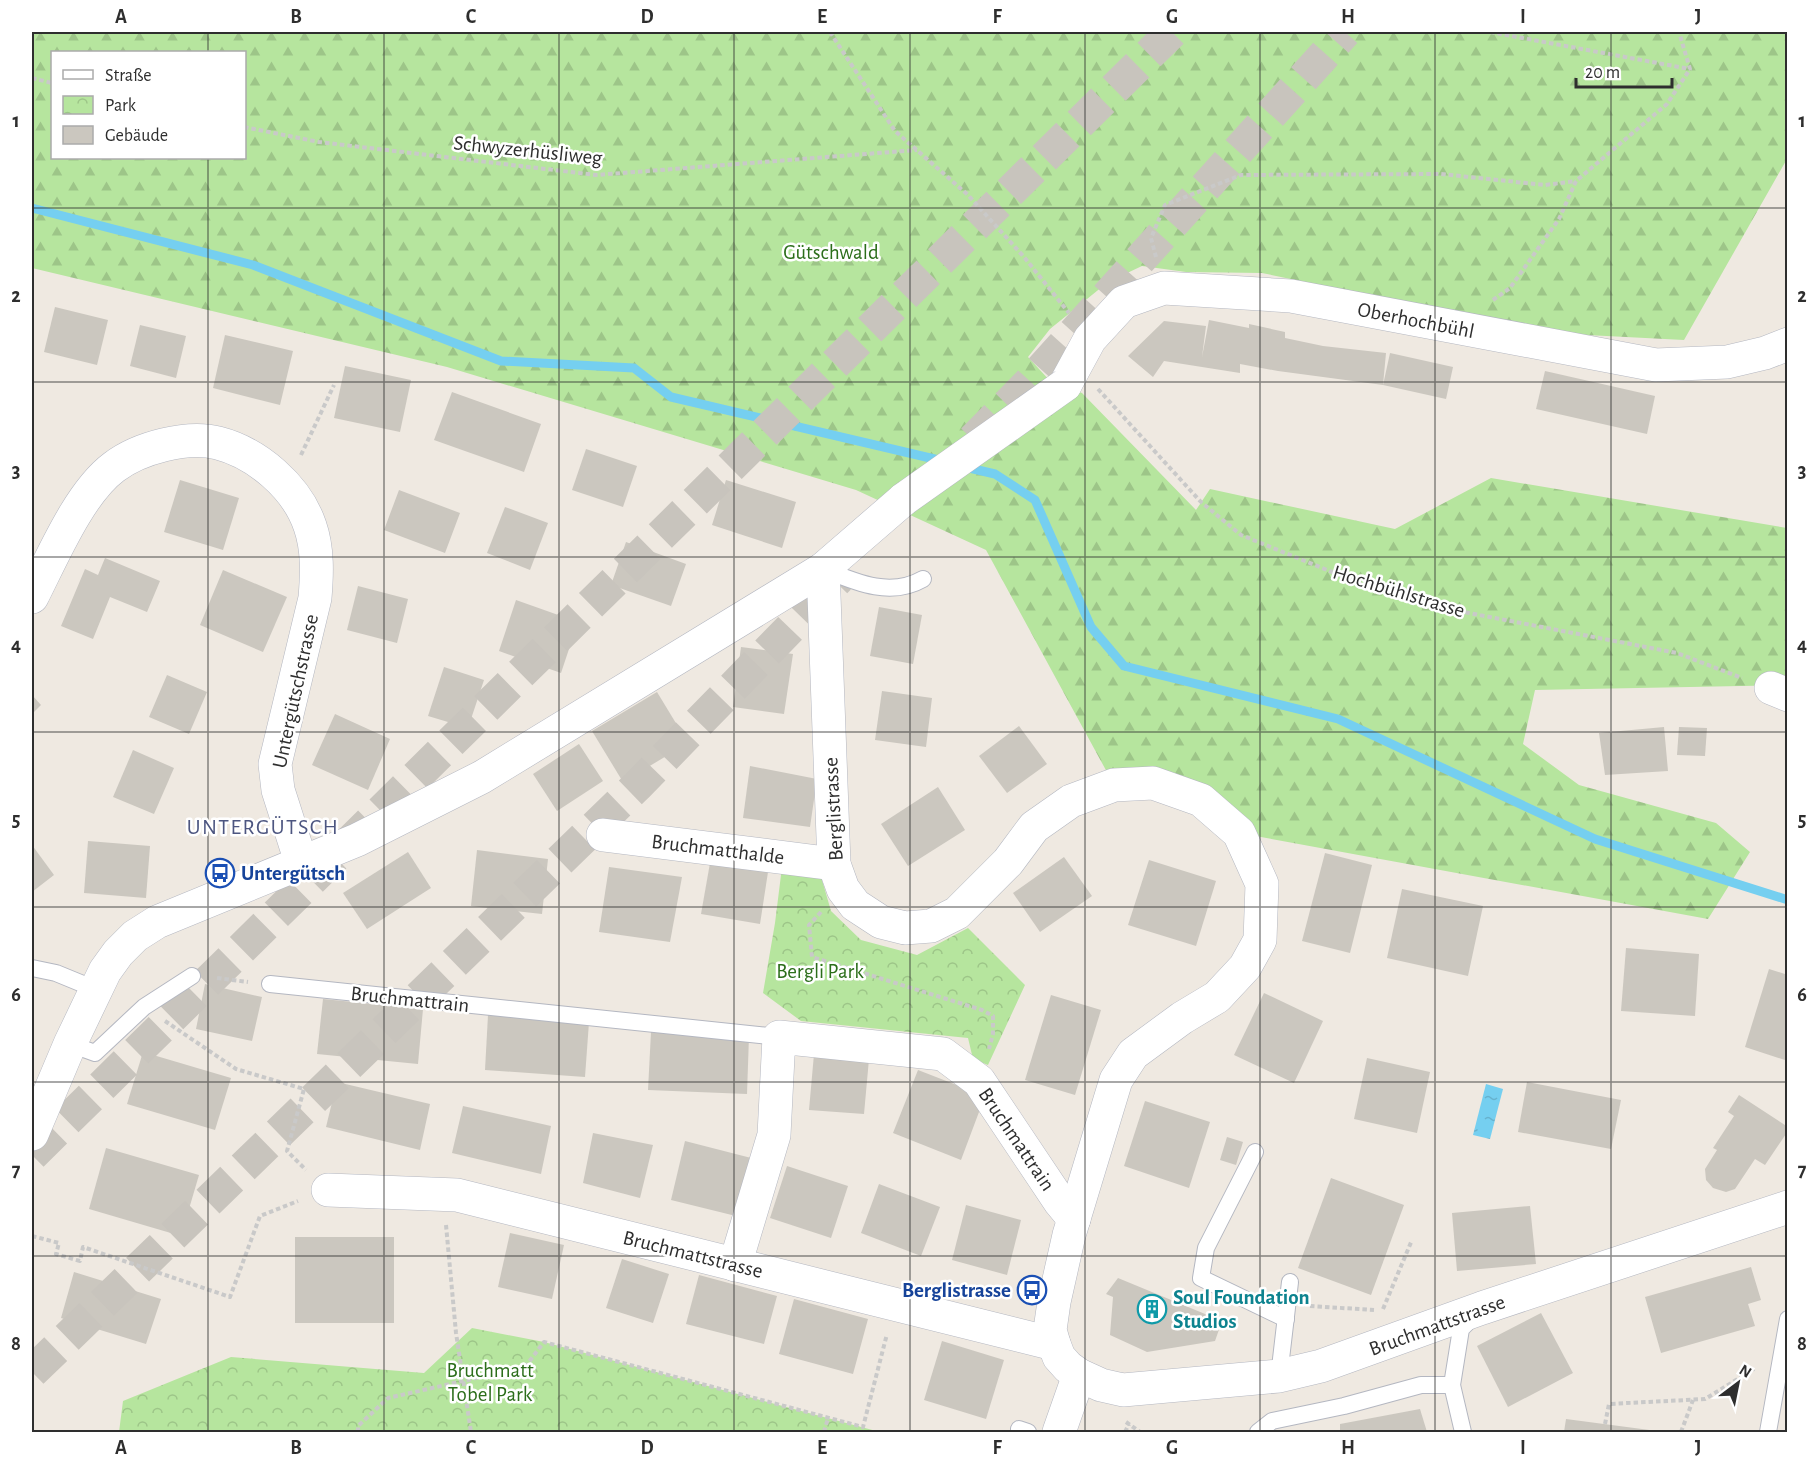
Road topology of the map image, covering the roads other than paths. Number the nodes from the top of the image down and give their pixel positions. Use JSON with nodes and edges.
{"nodes":[{"id":1,"x":1788,"y":344,"type":"edge"},
{"id":2,"x":823,"y":569,"type":"junction"},
{"id":3,"x":924,"y":579,"type":"dead end"},
{"id":4,"x":32,"y":597,"type":"edge"},
{"id":5,"x":603,"y":835,"type":"dead end"},
{"id":6,"x":301,"y":862,"type":"junction"},
{"id":7,"x":834,"y":864,"type":"junction"},
{"id":8,"x":32,"y":968,"type":"edge"},
{"id":9,"x":192,"y":976,"type":"road end"},
{"id":10,"x":270,"y":984,"type":"road end"},
{"id":11,"x":95,"y":989,"type":"junction"},
{"id":12,"x":779,"y":1037,"type":"junction"},
{"id":13,"x":70,"y":1044,"type":"junction"},
{"id":14,"x":32,"y":1134,"type":"edge"},
{"id":15,"x":1255,"y":1152,"type":"dead end"},
{"id":16,"x":328,"y":1191,"type":"road end"},
{"id":17,"x":1788,"y":1207,"type":"edge"},
{"id":18,"x":1074,"y":1219,"type":"junction"},
{"id":19,"x":735,"y":1265,"type":"junction"},
{"id":20,"x":1290,"y":1282,"type":"dead end"},
{"id":21,"x":1482,"y":1308,"type":"junction"},
{"id":22,"x":1287,"y":1311,"type":"junction"},
{"id":23,"x":1788,"y":1319,"type":"edge"},
{"id":24,"x":1054,"y":1344,"type":"junction"},
{"id":25,"x":1079,"y":1375,"type":"junction"},
{"id":26,"x":1279,"y":1376,"type":"junction"},
{"id":27,"x":1452,"y":1385,"type":"junction"},
{"id":28,"x":1059,"y":1432,"type":"edge"},
{"id":29,"x":1258,"y":1432,"type":"edge"},
{"id":30,"x":1463,"y":1432,"type":"edge"},
{"id":31,"x":1768,"y":1432,"type":"edge"}],
"edges":[{"from":1,"to":2,"type":"street","name":"Oberhochbühl","bridge":true},
{"from":2,"to":3,"type":"lane"},
{"from":2,"to":6,"type":"street"},
{"from":2,"to":7,"type":"street","name":"Berglistrasse"},
{"from":4,"to":6,"type":"street","name":"Untergütschstrasse"},
{"from":5,"to":7,"type":"street","name":"Bruchmatthalde"},
{"from":6,"to":11,"type":"street"},
{"from":7,"to":18,"type":"street","name":"Berglistrasse"},
{"from":8,"to":11,"type":"lane"},
{"from":9,"to":13,"type":"lane"},
{"from":10,"to":12,"type":"lane","name":"Bruchmattrain"},
{"from":11,"to":13,"type":"street"},
{"from":12,"to":18,"type":"street","name":"Bruchmattrain"},
{"from":12,"to":19,"type":"street"},
{"from":13,"to":14,"type":"street"},
{"from":15,"to":22,"type":"lane"},
{"from":16,"to":19,"type":"street","name":"Bruchmattstrasse"},
{"from":17,"to":21,"type":"street","name":"Bruchmattstrasse"},
{"from":18,"to":24,"type":"street","name":"Berglistrasse"},
{"from":19,"to":24,"type":"street","name":"Bruchmattstrasse"},
{"from":20,"to":22,"type":"lane"},
{"from":21,"to":26,"type":"street","name":"Bruchmattstrasse"},
{"from":21,"to":27,"type":"lane"},
{"from":22,"to":26,"type":"lane"},
{"from":23,"to":31,"type":"lane"},
{"from":24,"to":25,"type":"street","name":"Berglistrasse"},
{"from":25,"to":26,"type":"street","name":"Bruchmattstrasse"},
{"from":25,"to":28,"type":"street"},
{"from":27,"to":29,"type":"lane"},
{"from":27,"to":30,"type":"lane"}]}
